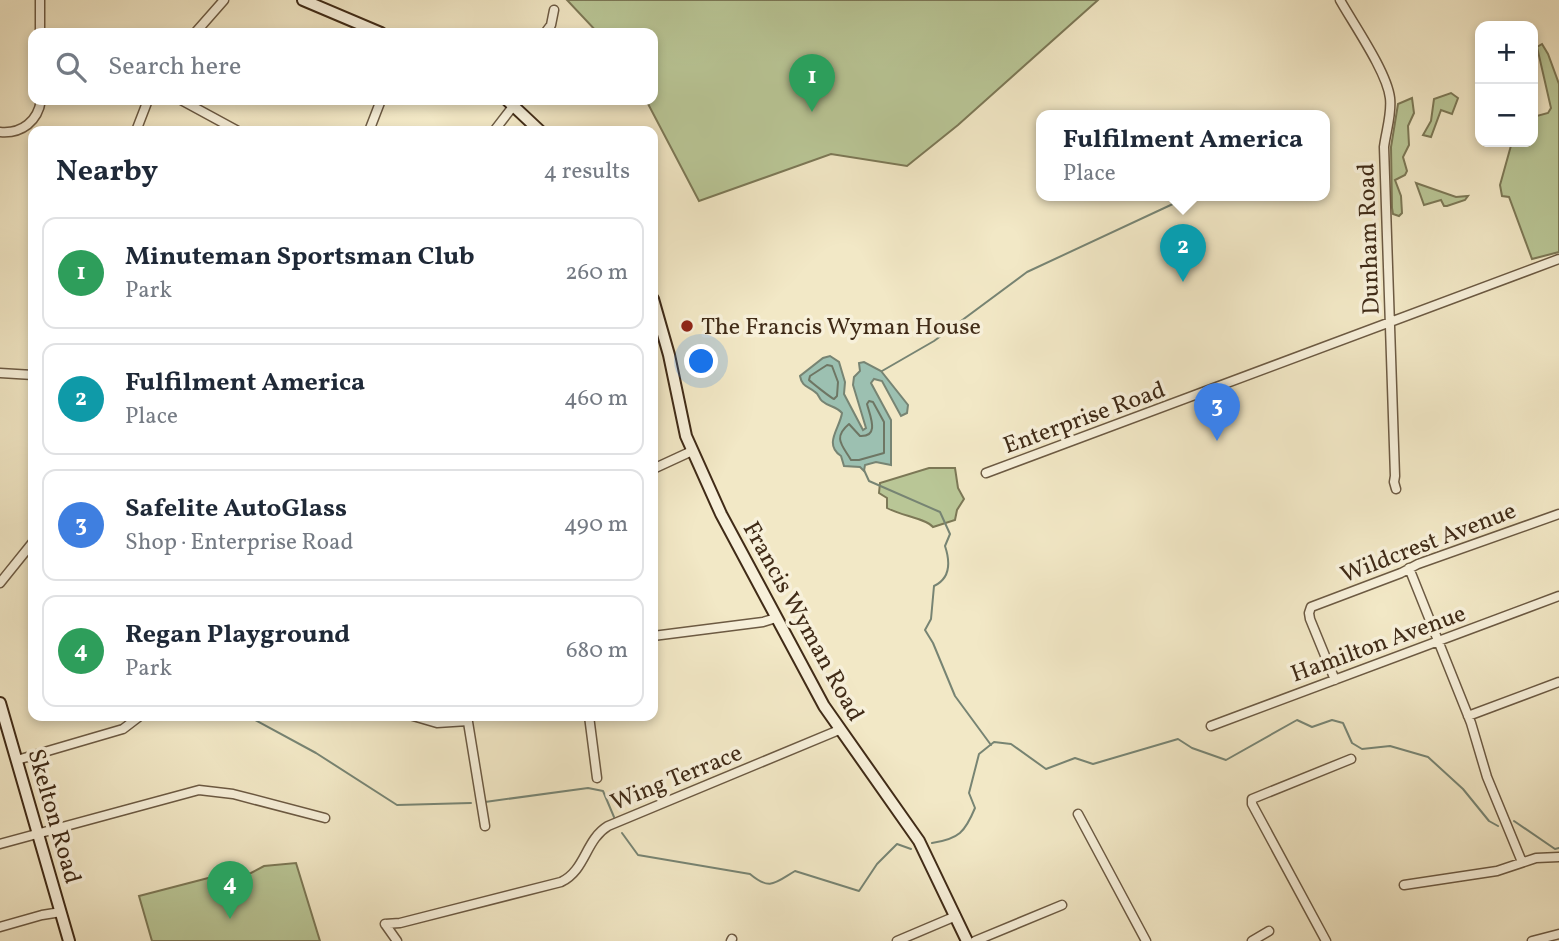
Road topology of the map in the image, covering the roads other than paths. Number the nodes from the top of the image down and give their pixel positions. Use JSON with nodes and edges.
{"nodes":[{"id":1,"x":40,"y":0,"type":"edge"},
{"id":2,"x":224,"y":0,"type":"edge"},
{"id":3,"x":303,"y":0,"type":"edge"},
{"id":4,"x":1340,"y":0,"type":"edge"},
{"id":5,"x":554,"y":10,"type":"dead end"},
{"id":6,"x":40,"y":28,"type":"edge"},
{"id":7,"x":199,"y":28,"type":"edge"},
{"id":8,"x":369,"y":28,"type":"edge"},
{"id":9,"x":549,"y":28,"type":"edge"},
{"id":10,"x":40,"y":105,"type":"edge"},
{"id":11,"x":146,"y":105,"type":"edge"},
{"id":12,"x":190,"y":105,"type":"edge"},
{"id":13,"x":379,"y":105,"type":"edge"},
{"id":14,"x":509,"y":105,"type":"edge"},
{"id":15,"x":512,"y":105,"type":"edge"},
{"id":16,"x":138,"y":126,"type":"edge"},
{"id":17,"x":229,"y":126,"type":"edge"},
{"id":18,"x":371,"y":126,"type":"edge"},
{"id":19,"x":497,"y":126,"type":"edge"},
{"id":20,"x":535,"y":126,"type":"edge"},
{"id":21,"x":0,"y":132,"type":"edge"},
{"id":22,"x":1559,"y":259,"type":"edge"},
{"id":23,"x":658,"y":318,"type":"edge"},
{"id":24,"x":1391,"y":323,"type":"junction"},
{"id":25,"x":0,"y":373,"type":"edge"},
{"id":26,"x":28,"y":375,"type":"edge"},
{"id":27,"x":692,"y":451,"type":"junction"},
{"id":28,"x":658,"y":467,"type":"edge"},
{"id":29,"x":986,"y":473,"type":"dead end"},
{"id":30,"x":1396,"y":489,"type":"dead end"},
{"id":31,"x":1559,"y":514,"type":"edge"},
{"id":32,"x":28,"y":548,"type":"edge"},
{"id":33,"x":1409,"y":569,"type":"junction"},
{"id":34,"x":0,"y":583,"type":"edge"},
{"id":35,"x":1559,"y":596,"type":"edge"},
{"id":36,"x":776,"y":618,"type":"junction"},
{"id":37,"x":658,"y":635,"type":"edge"},
{"id":38,"x":1438,"y":641,"type":"junction"},
{"id":39,"x":1335,"y":680,"type":"junction"},
{"id":40,"x":1559,"y":682,"type":"edge"},
{"id":41,"x":0,"y":703,"type":"edge"},
{"id":42,"x":1468,"y":716,"type":"junction"},
{"id":43,"x":133,"y":721,"type":"edge"},
{"id":44,"x":430,"y":721,"type":"edge"},
{"id":45,"x":449,"y":721,"type":"edge"},
{"id":46,"x":468,"y":721,"type":"edge"},
{"id":47,"x":590,"y":721,"type":"edge"},
{"id":48,"x":1211,"y":726,"type":"dead end"},
{"id":49,"x":839,"y":730,"type":"junction"},
{"id":50,"x":1351,"y":759,"type":"dead end"},
{"id":51,"x":17,"y":760,"type":"junction"},
{"id":52,"x":597,"y":778,"type":"dead end"},
{"id":53,"x":1078,"y":814,"type":"dead end"},
{"id":54,"x":326,"y":818,"type":"dead end"},
{"id":55,"x":485,"y":826,"type":"dead end"},
{"id":56,"x":38,"y":834,"type":"junction"},
{"id":57,"x":0,"y":844,"type":"edge"},
{"id":58,"x":1559,"y":857,"type":"edge"},
{"id":59,"x":1521,"y":862,"type":"junction"},
{"id":60,"x":1404,"y":885,"type":"dead end"},
{"id":61,"x":1062,"y":905,"type":"dead end"},
{"id":62,"x":61,"y":912,"type":"junction"},
{"id":63,"x":956,"y":916,"type":"junction"},
{"id":64,"x":0,"y":927,"type":"edge"},
{"id":65,"x":1269,"y":931,"type":"dead end"},
{"id":66,"x":1559,"y":934,"type":"edge"},
{"id":67,"x":69,"y":941,"type":"edge"},
{"id":68,"x":397,"y":941,"type":"edge"},
{"id":69,"x":897,"y":941,"type":"edge"},
{"id":70,"x":967,"y":941,"type":"edge"},
{"id":71,"x":975,"y":941,"type":"edge"},
{"id":72,"x":1146,"y":941,"type":"edge"},
{"id":73,"x":1252,"y":941,"type":"edge"},
{"id":74,"x":1326,"y":941,"type":"edge"},
{"id":75,"x":1532,"y":941,"type":"edge"}],
"edges":[{"from":1,"to":6,"type":"street"},
{"from":2,"to":7,"type":"street"},
{"from":3,"to":8,"type":"main road"},
{"from":4,"to":24,"type":"street","name":"Dunham Road"},
{"from":5,"to":9,"type":"street"},
{"from":10,"to":21,"type":"street"},
{"from":11,"to":16,"type":"street"},
{"from":12,"to":17,"type":"street"},
{"from":13,"to":18,"type":"street"},
{"from":14,"to":19,"type":"street"},
{"from":15,"to":20,"type":"main road"},
{"from":22,"to":24,"type":"street","name":"Enterprise Road"},
{"from":23,"to":27,"type":"main road","name":"Francis Wyman Road"},
{"from":24,"to":29,"type":"street","name":"Enterprise Road"},
{"from":24,"to":30,"type":"street","name":"Dunham Road"},
{"from":25,"to":26,"type":"street"},
{"from":27,"to":28,"type":"street"},
{"from":27,"to":36,"type":"main road","name":"Francis Wyman Road"},
{"from":31,"to":33,"type":"street","name":"Wildcrest Avenue"},
{"from":32,"to":34,"type":"street"},
{"from":33,"to":38,"type":"street"},
{"from":33,"to":39,"type":"street","name":"Wildcrest Avenue"},
{"from":35,"to":38,"type":"street","name":"Hamilton Avenue"},
{"from":36,"to":37,"type":"street"},
{"from":36,"to":49,"type":"main road","name":"Francis Wyman Road"},
{"from":38,"to":39,"type":"street","name":"Hamilton Avenue"},
{"from":38,"to":42,"type":"street"},
{"from":39,"to":48,"type":"street","name":"Hamilton Avenue"},
{"from":40,"to":42,"type":"street"},
{"from":41,"to":51,"type":"main road","name":"Skelton Road"},
{"from":42,"to":59,"type":"street"},
{"from":43,"to":51,"type":"street"},
{"from":44,"to":45,"type":"street"},
{"from":46,"to":55,"type":"street"},
{"from":47,"to":52,"type":"street"},
{"from":49,"to":63,"type":"main road","name":"Francis Wyman Road"},
{"from":49,"to":68,"type":"street","name":"Wing Terrace"},
{"from":50,"to":74,"type":"street"},
{"from":51,"to":56,"type":"main road","name":"Skelton Road"},
{"from":53,"to":72,"type":"street"},
{"from":54,"to":56,"type":"street"},
{"from":56,"to":57,"type":"street"},
{"from":56,"to":62,"type":"main road","name":"Skelton Road"},
{"from":58,"to":59,"type":"street"},
{"from":59,"to":60,"type":"street"},
{"from":61,"to":71,"type":"street"},
{"from":62,"to":64,"type":"street"},
{"from":62,"to":67,"type":"main road","name":"Skelton Road"},
{"from":63,"to":69,"type":"street"},
{"from":63,"to":70,"type":"main road","name":"Francis Wyman Road"},
{"from":65,"to":73,"type":"street"},
{"from":66,"to":75,"type":"street"}]}
